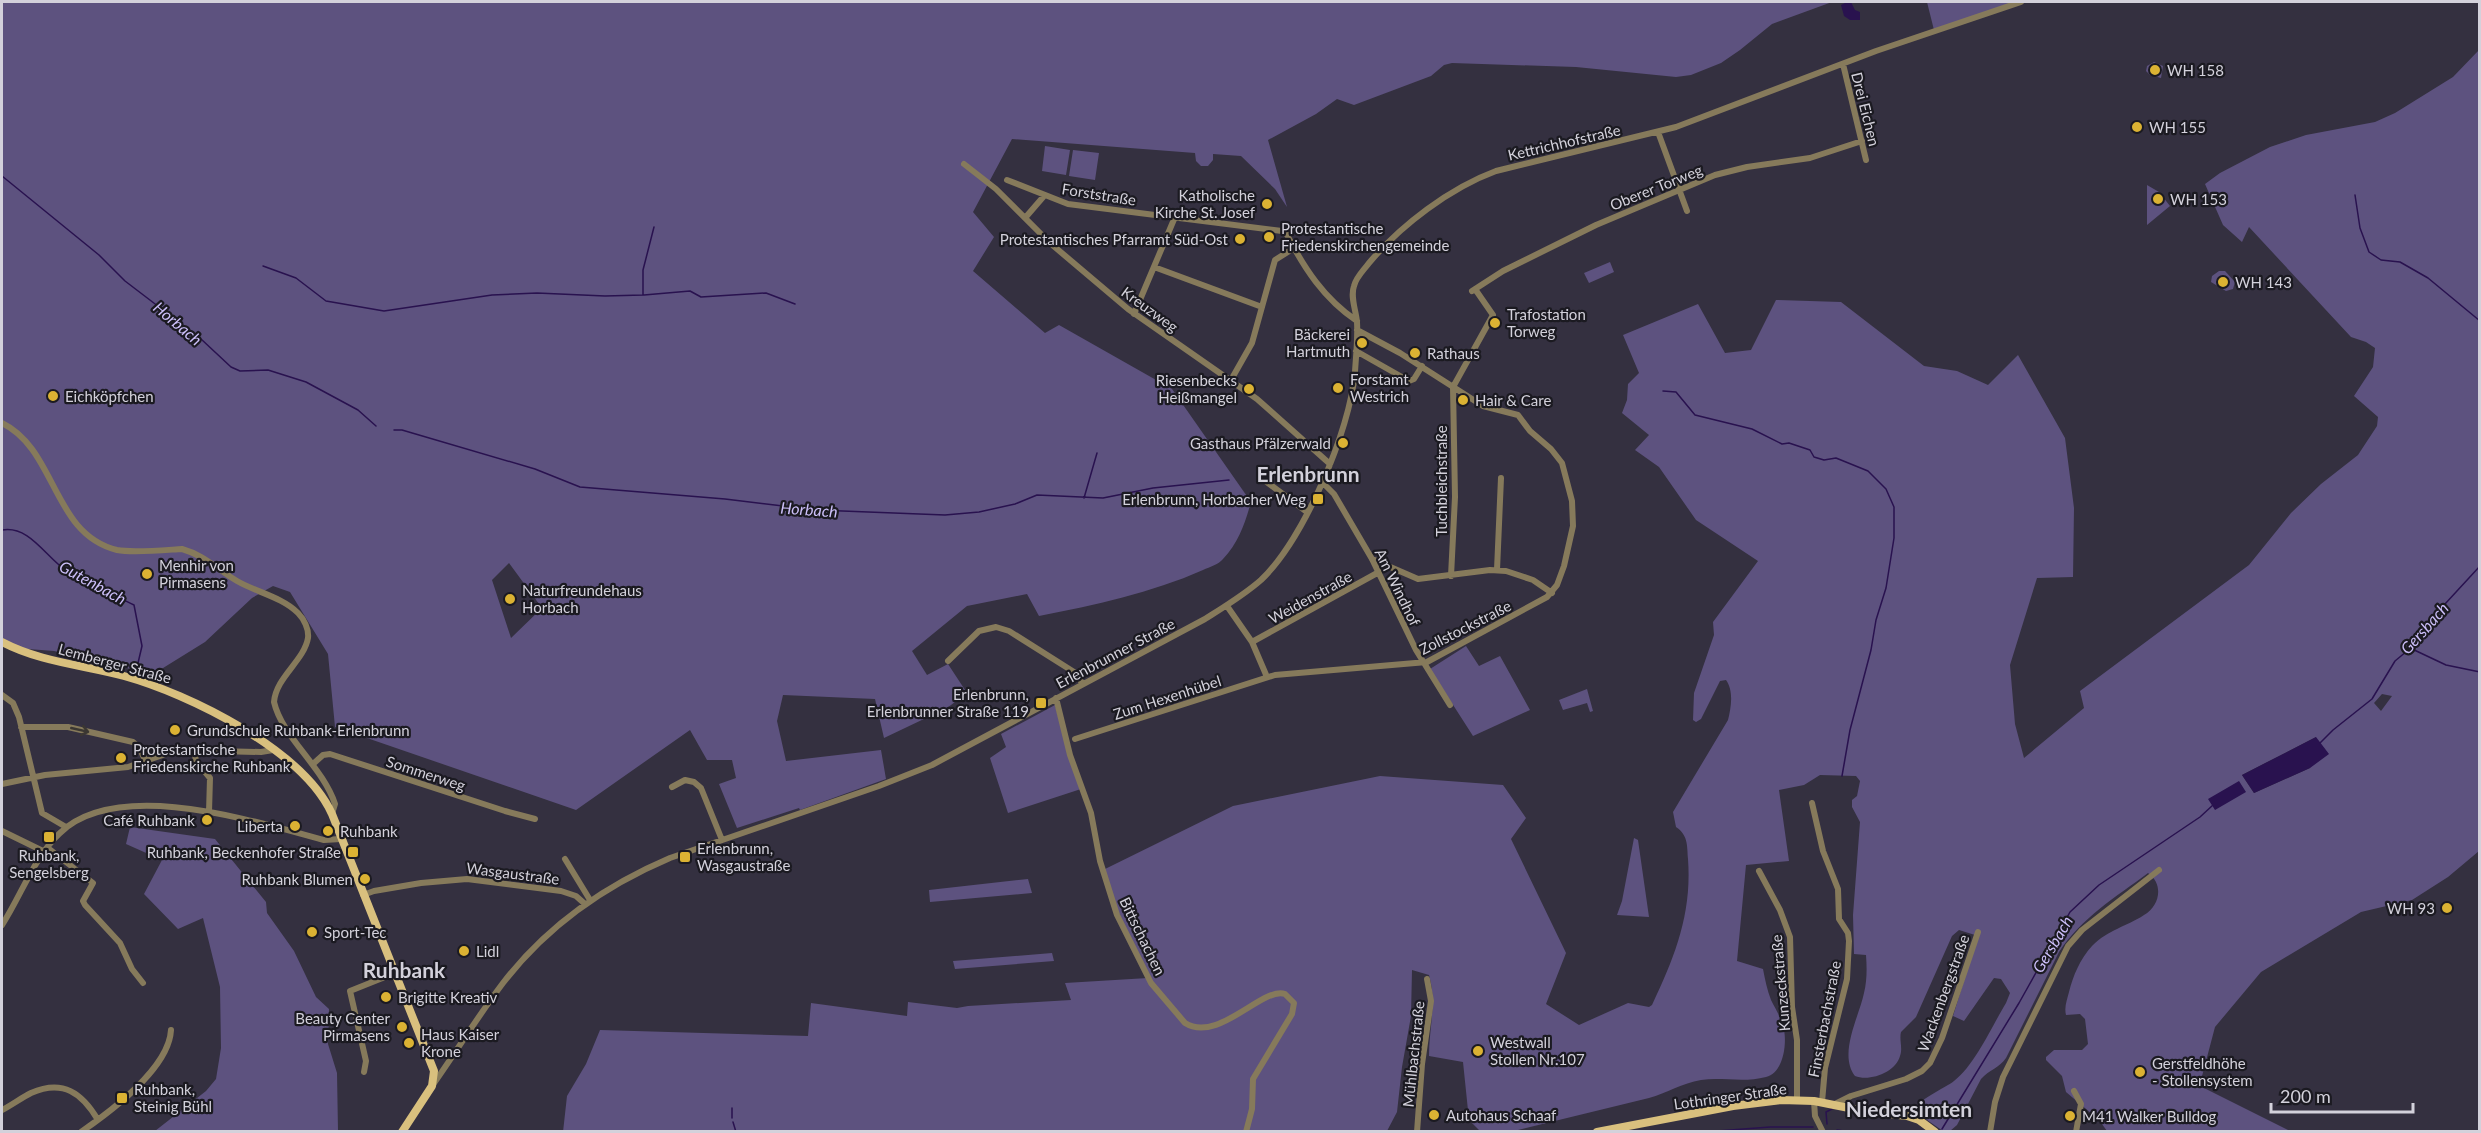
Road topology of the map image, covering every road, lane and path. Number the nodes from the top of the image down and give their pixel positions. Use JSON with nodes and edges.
{"nodes":[{"id":1,"x":2021,"y":2,"type":"edge"},
{"id":2,"x":1843,"y":64,"type":"junction"},
{"id":3,"x":1658,"y":132,"type":"junction"},
{"id":4,"x":1862,"y":141,"type":"junction"},
{"id":5,"x":1866,"y":160,"type":"dead end"},
{"id":6,"x":964,"y":164,"type":"dead end"},
{"id":7,"x":1007,"y":180,"type":"dead end"},
{"id":8,"x":1680,"y":190,"type":"junction"},
{"id":9,"x":1044,"y":196,"type":"junction"},
{"id":10,"x":1687,"y":211,"type":"dead end"},
{"id":11,"x":1175,"y":217,"type":"junction"},
{"id":12,"x":1024,"y":218,"type":"junction"},
{"id":13,"x":1294,"y":248,"type":"junction"},
{"id":14,"x":1154,"y":267,"type":"junction"},
{"id":15,"x":1262,"y":307,"type":"junction"},
{"id":16,"x":1134,"y":314,"type":"junction"},
{"id":17,"x":1357,"y":321,"type":"junction"},
{"id":18,"x":1357,"y":330,"type":"junction"},
{"id":19,"x":1356,"y":351,"type":"junction"},
{"id":20,"x":1422,"y":366,"type":"junction"},
{"id":21,"x":1231,"y":380,"type":"junction"},
{"id":22,"x":1453,"y":387,"type":"junction"},
{"id":23,"x":2,"y":423,"type":"edge"},
{"id":24,"x":1330,"y":464,"type":"junction"},
{"id":25,"x":1260,"y":477,"type":"dead end"},
{"id":26,"x":1501,"y":478,"type":"dead end"},
{"id":27,"x":1322,"y":482,"type":"junction"},
{"id":28,"x":1308,"y":513,"type":"junction"},
{"id":29,"x":1372,"y":559,"type":"junction"},
{"id":30,"x":1497,"y":570,"type":"junction"},
{"id":31,"x":1379,"y":572,"type":"junction"},
{"id":32,"x":1451,"y":576,"type":"junction"},
{"id":33,"x":1552,"y":593,"type":"junction"},
{"id":34,"x":1227,"y":606,"type":"junction"},
{"id":35,"x":2,"y":642,"type":"edge"},
{"id":36,"x":1252,"y":642,"type":"junction"},
{"id":37,"x":948,"y":661,"type":"dead end"},
{"id":38,"x":1423,"y":663,"type":"junction"},
{"id":39,"x":1267,"y":677,"type":"junction"},
{"id":40,"x":1083,"y":684,"type":"junction"},
{"id":41,"x":2,"y":694,"type":"edge"},
{"id":42,"x":1056,"y":699,"type":"junction"},
{"id":43,"x":1450,"y":705,"type":"dead end"},
{"id":44,"x":21,"y":727,"type":"junction"},
{"id":45,"x":1075,"y":739,"type":"dead end"},
{"id":46,"x":194,"y":749,"type":"junction"},
{"id":47,"x":273,"y":750,"type":"junction"},
{"id":48,"x":146,"y":762,"type":"junction"},
{"id":49,"x":313,"y":764,"type":"junction"},
{"id":50,"x":34,"y":777,"type":"junction"},
{"id":51,"x":2,"y":784,"type":"edge"},
{"id":52,"x":672,"y":787,"type":"dead end"},
{"id":53,"x":1812,"y":803,"type":"dead end"},
{"id":54,"x":209,"y":812,"type":"junction"},
{"id":55,"x":332,"y":814,"type":"junction"},
{"id":56,"x":534,"y":819,"type":"dead end"},
{"id":57,"x":66,"y":827,"type":"junction"},
{"id":58,"x":2,"y":831,"type":"edge"},
{"id":59,"x":341,"y":839,"type":"junction"},
{"id":60,"x":722,"y":840,"type":"junction"},
{"id":61,"x":47,"y":850,"type":"junction"},
{"id":62,"x":565,"y":859,"type":"dead end"},
{"id":63,"x":2159,"y":870,"type":"dead end"},
{"id":64,"x":1759,"y":872,"type":"dead end"},
{"id":65,"x":363,"y":895,"type":"junction"},
{"id":66,"x":587,"y":902,"type":"junction"},
{"id":67,"x":2,"y":925,"type":"edge"},
{"id":68,"x":1978,"y":932,"type":"dead end"},
{"id":69,"x":395,"y":973,"type":"junction"},
{"id":70,"x":1427,"y":979,"type":"dead end"},
{"id":71,"x":143,"y":983,"type":"dead end"},
{"id":72,"x":171,"y":1030,"type":"dead end"},
{"id":73,"x":445,"y":1067,"type":"junction"},
{"id":74,"x":434,"y":1071,"type":"junction"},
{"id":75,"x":364,"y":1072,"type":"dead end"},
{"id":76,"x":432,"y":1086,"type":"junction"},
{"id":77,"x":2074,"y":1091,"type":"dead end"},
{"id":78,"x":1797,"y":1100,"type":"junction"},
{"id":79,"x":1818,"y":1102,"type":"junction"},
{"id":80,"x":1833,"y":1104,"type":"junction"},
{"id":81,"x":2,"y":1110,"type":"edge"},
{"id":82,"x":98,"y":1120,"type":"junction"},
{"id":83,"x":81,"y":1131,"type":"edge"},
{"id":84,"x":402,"y":1131,"type":"edge"},
{"id":85,"x":1246,"y":1131,"type":"edge"},
{"id":86,"x":1417,"y":1131,"type":"edge"},
{"id":87,"x":1597,"y":1131,"type":"edge"},
{"id":88,"x":1823,"y":1131,"type":"edge"},
{"id":89,"x":1935,"y":1131,"type":"edge"},
{"id":90,"x":1990,"y":1131,"type":"edge"},
{"id":91,"x":2076,"y":1131,"type":"edge"}],
"edges":[{"from":1,"to":2,"type":"street","name":"Kettrichhofstraße"},
{"from":2,"to":3,"type":"street","name":"Kettrichhofstraße"},
{"from":2,"to":4,"type":"street","name":"Drei Eichen"},
{"from":3,"to":8,"type":"street"},
{"from":3,"to":17,"type":"street","name":"Kettrichhofstraße"},
{"from":4,"to":5,"type":"street","name":"Drei Eichen"},
{"from":4,"to":8,"type":"street","name":"Oberer Torweg"},
{"from":6,"to":12,"type":"street","name":"Kreuzweg"},
{"from":7,"to":9,"type":"street","name":"Forststraße"},
{"from":8,"to":10,"type":"street"},
{"from":8,"to":22,"type":"street","name":"Oberer Torweg"},
{"from":9,"to":11,"type":"street","name":"Forststraße"},
{"from":9,"to":12,"type":"street","name":"Forststraße"},
{"from":11,"to":13,"type":"street","name":"Forststraße"},
{"from":11,"to":14,"type":"street"},
{"from":12,"to":16,"type":"street","name":"Kreuzweg"},
{"from":13,"to":15,"type":"street"},
{"from":13,"to":17,"type":"street","name":"Forststraße"},
{"from":14,"to":15,"type":"street"},
{"from":14,"to":16,"type":"street"},
{"from":15,"to":21,"type":"street"},
{"from":16,"to":21,"type":"street","name":"Kreuzweg"},
{"from":17,"to":18,"type":"street","name":"Kettrichhofstraße"},
{"from":18,"to":19,"type":"street","name":"Erlenbrunner Straße"},
{"from":18,"to":20,"type":"street"},
{"from":19,"to":20,"type":"street"},
{"from":19,"to":24,"type":"street","name":"Erlenbrunner Straße"},
{"from":20,"to":22,"type":"street"},
{"from":21,"to":24,"type":"street","name":"Kreuzweg"},
{"from":22,"to":32,"type":"street","name":"Tuchbleichstraße"},
{"from":22,"to":33,"type":"street"},
{"from":23,"to":49,"type":"street"},
{"from":24,"to":27,"type":"street","name":"Erlenbrunner Straße"},
{"from":25,"to":28,"type":"street"},
{"from":26,"to":30,"type":"street"},
{"from":27,"to":28,"type":"street","name":"Erlenbrunner Straße"},
{"from":27,"to":29,"type":"street","name":"Am Windhof"},
{"from":28,"to":34,"type":"street","name":"Erlenbrunner Straße"},
{"from":29,"to":31,"type":"street","name":"Am Windhof"},
{"from":29,"to":32,"type":"street"},
{"from":30,"to":32,"type":"street"},
{"from":30,"to":33,"type":"street"},
{"from":31,"to":36,"type":"street","name":"Weidenstraße"},
{"from":31,"to":38,"type":"street","name":"Am Windhof"},
{"from":33,"to":38,"type":"street","name":"Zollstockstraße"},
{"from":34,"to":36,"type":"street"},
{"from":34,"to":40,"type":"street","name":"Erlenbrunner Straße"},
{"from":35,"to":47,"type":"main road","name":"Lemberger Straße"},
{"from":36,"to":39,"type":"street"},
{"from":37,"to":40,"type":"street"},
{"from":38,"to":39,"type":"street","name":"Zollstockstraße"},
{"from":38,"to":43,"type":"street","name":"Am Windhof"},
{"from":39,"to":45,"type":"street","name":"Zum Hexenhübel"},
{"from":40,"to":42,"type":"street","name":"Erlenbrunner Straße"},
{"from":41,"to":44,"type":"street"},
{"from":42,"to":60,"type":"street","name":"Erlenbrunner Straße"},
{"from":42,"to":85,"type":"street","name":"Bittschachen"},
{"from":44,"to":48,"type":"street","one_way":true},
{"from":44,"to":50,"type":"street"},
{"from":46,"to":47,"type":"street"},
{"from":46,"to":48,"type":"street"},
{"from":46,"to":54,"type":"street"},
{"from":47,"to":55,"type":"main road","name":"Lemberger Straße"},
{"from":48,"to":50,"type":"street"},
{"from":49,"to":55,"type":"street"},
{"from":49,"to":56,"type":"street","name":"Sommerweg"},
{"from":50,"to":51,"type":"street"},
{"from":50,"to":57,"type":"street"},
{"from":52,"to":60,"type":"street"},
{"from":53,"to":79,"type":"street","name":"Finsterbachstraße"},
{"from":54,"to":57,"type":"street"},
{"from":54,"to":59,"type":"street"},
{"from":55,"to":59,"type":"main road","name":"Lemberger Straße"},
{"from":57,"to":61,"type":"street"},
{"from":58,"to":61,"type":"street"},
{"from":59,"to":65,"type":"main road","name":"Lemberger Straße"},
{"from":60,"to":66,"type":"street","name":"Erlenbrunner Straße"},
{"from":61,"to":67,"type":"street"},
{"from":61,"to":71,"type":"street"},
{"from":62,"to":66,"type":"street","name":"Wasgaustraße"},
{"from":63,"to":90,"type":"street"},
{"from":64,"to":78,"type":"street","name":"Kunzeckstraße"},
{"from":65,"to":66,"type":"street","name":"Wasgaustraße"},
{"from":65,"to":69,"type":"main road","name":"Lemberger Straße"},
{"from":66,"to":73,"type":"street","name":"Erlenbrunner Straße"},
{"from":68,"to":80,"type":"street","name":"Wackenbergstraße"},
{"from":69,"to":74,"type":"main road","name":"Lemberger Straße"},
{"from":69,"to":75,"type":"street"},
{"from":70,"to":86,"type":"street","name":"Mühlbachstraße"},
{"from":72,"to":82,"type":"street"},
{"from":73,"to":74,"type":"street"},
{"from":73,"to":76,"type":"street","name":"Erlenbrunner Straße"},
{"from":74,"to":76,"type":"main road","name":"Lemberger Straße"},
{"from":76,"to":84,"type":"main road","name":"Lemberger Straße"},
{"from":77,"to":91,"type":"street"},
{"from":78,"to":79,"type":"main road","name":"Lothringer Straße"},
{"from":78,"to":87,"type":"main road","name":"Lothringer Straße"},
{"from":79,"to":80,"type":"main road","name":"Lothringer Straße"},
{"from":79,"to":88,"type":"street"},
{"from":80,"to":89,"type":"main road","name":"Lothringer Straße"},
{"from":81,"to":82,"type":"street"},
{"from":82,"to":83,"type":"street"}]}
